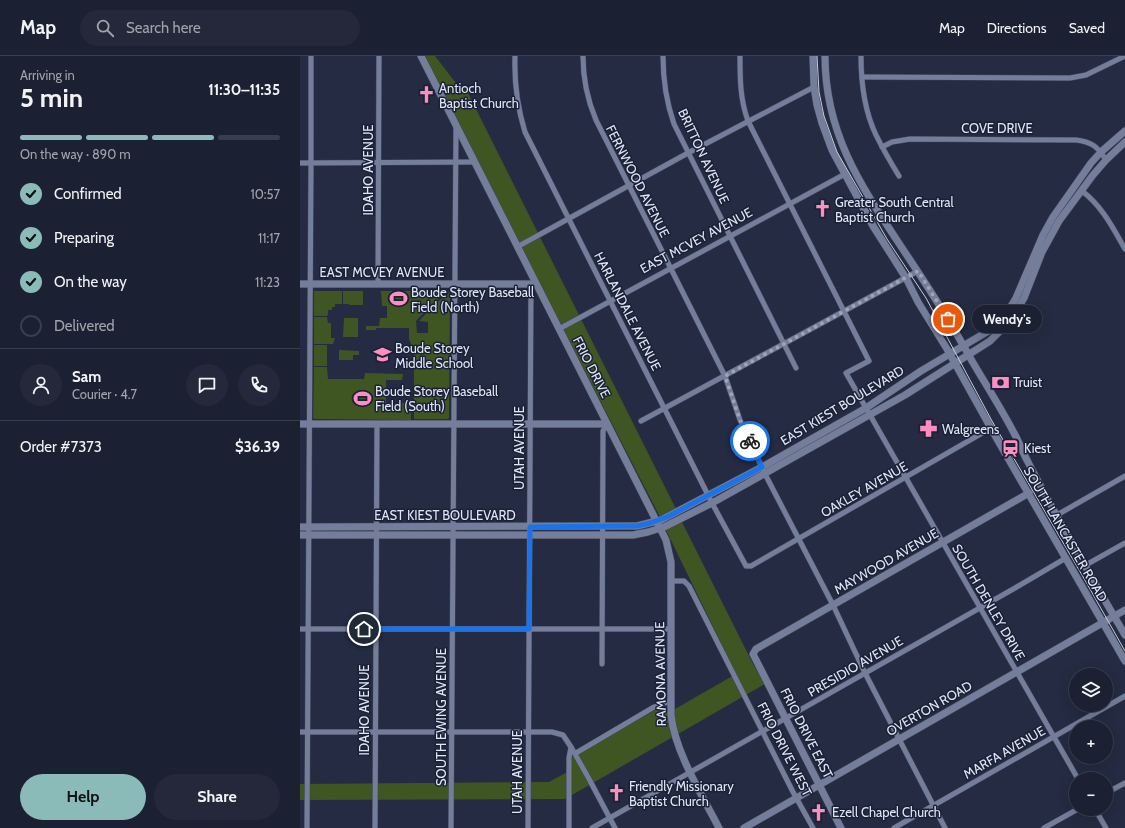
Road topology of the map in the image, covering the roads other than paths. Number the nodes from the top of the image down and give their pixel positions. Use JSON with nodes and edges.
{"nodes":[{"id":1,"x":311,"y":56,"type":"edge"},
{"id":2,"x":379,"y":56,"type":"edge"},
{"id":3,"x":421,"y":56,"type":"edge"},
{"id":4,"x":515,"y":56,"type":"edge"},
{"id":5,"x":583,"y":56,"type":"edge"},
{"id":6,"x":663,"y":56,"type":"edge"},
{"id":7,"x":740,"y":56,"type":"edge"},
{"id":8,"x":813,"y":56,"type":"edge"},
{"id":9,"x":826,"y":56,"type":"edge"},
{"id":10,"x":861,"y":56,"type":"edge"},
{"id":11,"x":1125,"y":56,"type":"edge"},
{"id":12,"x":862,"y":77,"type":"junction"},
{"id":13,"x":814,"y":87,"type":"junction"},
{"id":14,"x":748,"y":121,"type":"junction"},
{"id":15,"x":456,"y":125,"type":"junction"},
{"id":16,"x":1125,"y":131,"type":"edge"},
{"id":17,"x":1125,"y":142,"type":"edge"},
{"id":18,"x":882,"y":147,"type":"junction"},
{"id":19,"x":1101,"y":152,"type":"junction"},
{"id":20,"x":688,"y":153,"type":"junction"},
{"id":21,"x":1106,"y":160,"type":"junction"},
{"id":22,"x":474,"y":162,"type":"junction"},
{"id":23,"x":300,"y":163,"type":"edge"},
{"id":24,"x":311,"y":163,"type":"junction"},
{"id":25,"x":379,"y":163,"type":"junction"},
{"id":26,"x":455,"y":163,"type":"junction"},
{"id":27,"x":845,"y":174,"type":"junction"},
{"id":28,"x":899,"y":176,"type":"dead end"},
{"id":29,"x":628,"y":186,"type":"junction"},
{"id":30,"x":1075,"y":186,"type":"junction"},
{"id":31,"x":1082,"y":191,"type":"junction"},
{"id":32,"x":790,"y":203,"type":"junction"},
{"id":33,"x":569,"y":218,"type":"junction"},
{"id":34,"x":1056,"y":219,"type":"junction"},
{"id":35,"x":730,"y":236,"type":"junction"},
{"id":36,"x":517,"y":247,"type":"junction"},
{"id":37,"x":1125,"y":249,"type":"edge"},
{"id":38,"x":670,"y":268,"type":"junction"},
{"id":39,"x":918,"y":271,"type":"junction"},
{"id":40,"x":906,"y":278,"type":"junction"},
{"id":41,"x":300,"y":284,"type":"edge"},
{"id":42,"x":310,"y":284,"type":"junction"},
{"id":43,"x":378,"y":284,"type":"junction"},
{"id":44,"x":454,"y":284,"type":"junction"},
{"id":45,"x":533,"y":284,"type":"junction"},
{"id":46,"x":610,"y":301,"type":"junction"},
{"id":47,"x":844,"y":311,"type":"junction"},
{"id":48,"x":559,"y":329,"type":"junction"},
{"id":49,"x":784,"y":344,"type":"junction"},
{"id":50,"x":964,"y":346,"type":"junction"},
{"id":51,"x":950,"y":354,"type":"junction"},
{"id":52,"x":969,"y":355,"type":"junction"},
{"id":53,"x":955,"y":364,"type":"junction"},
{"id":54,"x":796,"y":368,"type":"dead end"},
{"id":55,"x":725,"y":376,"type":"junction"},
{"id":56,"x":866,"y":408,"type":"junction"},
{"id":57,"x":665,"y":409,"type":"junction"},
{"id":58,"x":870,"y":415,"type":"junction"},
{"id":59,"x":641,"y":421,"type":"dead end"},
{"id":60,"x":300,"y":424,"type":"edge"},
{"id":61,"x":309,"y":424,"type":"junction"},
{"id":62,"x":377,"y":424,"type":"junction"},
{"id":63,"x":454,"y":424,"type":"junction"},
{"id":64,"x":530,"y":424,"type":"junction"},
{"id":65,"x":607,"y":424,"type":"junction"},
{"id":66,"x":991,"y":428,"type":"junction"},
{"id":67,"x":764,"y":471,"type":"junction"},
{"id":68,"x":1125,"y":476,"type":"edge"},
{"id":69,"x":906,"y":478,"type":"junction"},
{"id":70,"x":1029,"y":493,"type":"junction"},
{"id":71,"x":708,"y":496,"type":"junction"},
{"id":72,"x":712,"y":503,"type":"junction"},
{"id":73,"x":1057,"y":515,"type":"junction"},
{"id":74,"x":656,"y":522,"type":"junction"},
{"id":75,"x":603,"y":526,"type":"junction"},
{"id":76,"x":300,"y":527,"type":"edge"},
{"id":77,"x":309,"y":527,"type":"junction"},
{"id":78,"x":377,"y":527,"type":"junction"},
{"id":79,"x":453,"y":527,"type":"junction"},
{"id":80,"x":530,"y":527,"type":"junction"},
{"id":81,"x":660,"y":529,"type":"junction"},
{"id":82,"x":300,"y":535,"type":"edge"},
{"id":83,"x":308,"y":535,"type":"junction"},
{"id":84,"x":377,"y":535,"type":"junction"},
{"id":85,"x":453,"y":535,"type":"junction"},
{"id":86,"x":530,"y":535,"type":"junction"},
{"id":87,"x":602,"y":535,"type":"junction"},
{"id":88,"x":798,"y":539,"type":"junction"},
{"id":89,"x":942,"y":542,"type":"junction"},
{"id":90,"x":1125,"y":543,"type":"edge"},
{"id":91,"x":1066,"y":558,"type":"junction"},
{"id":92,"x":748,"y":566,"type":"joint"},
{"id":93,"x":1084,"y":566,"type":"junction"},
{"id":94,"x":671,"y":581,"type":"junction"},
{"id":95,"x":833,"y":605,"type":"junction"},
{"id":96,"x":980,"y":607,"type":"junction"},
{"id":97,"x":1125,"y":610,"type":"edge"},
{"id":98,"x":1114,"y":616,"type":"junction"},
{"id":99,"x":1104,"y":623,"type":"junction"},
{"id":100,"x":300,"y":629,"type":"edge"},
{"id":101,"x":308,"y":629,"type":"junction"},
{"id":102,"x":376,"y":629,"type":"junction"},
{"id":103,"x":452,"y":629,"type":"junction"},
{"id":104,"x":529,"y":629,"type":"junction"},
{"id":105,"x":602,"y":629,"type":"junction"},
{"id":106,"x":671,"y":629,"type":"junction"},
{"id":107,"x":1125,"y":635,"type":"edge"},
{"id":108,"x":756,"y":649,"type":"joint"},
{"id":109,"x":1125,"y":661,"type":"edge"},
{"id":110,"x":602,"y":664,"type":"dead end"},
{"id":111,"x":1016,"y":672,"type":"junction"},
{"id":112,"x":865,"y":673,"type":"junction"},
{"id":113,"x":1125,"y":696,"type":"edge"},
{"id":114,"x":671,"y":701,"type":"junction"},
{"id":115,"x":785,"y":718,"type":"junction"},
{"id":116,"x":762,"y":731,"type":"junction"},
{"id":117,"x":300,"y":732,"type":"edge"},
{"id":118,"x":308,"y":732,"type":"junction"},
{"id":119,"x":375,"y":732,"type":"junction"},
{"id":120,"x":452,"y":732,"type":"junction"},
{"id":121,"x":528,"y":732,"type":"junction"},
{"id":122,"x":1054,"y":737,"type":"junction"},
{"id":123,"x":898,"y":740,"type":"junction"},
{"id":124,"x":572,"y":747,"type":"junction"},
{"id":125,"x":576,"y":753,"type":"junction"},
{"id":126,"x":691,"y":772,"type":"junction"},
{"id":127,"x":1074,"y":772,"type":"edge"},
{"id":128,"x":1125,"y":782,"type":"edge"},
{"id":129,"x":819,"y":785,"type":"junction"},
{"id":130,"x":1113,"y":789,"type":"edge"},
{"id":131,"x":797,"y":798,"type":"junction"},
{"id":132,"x":934,"y":805,"type":"junction"},
{"id":133,"x":1069,"y":814,"type":"edge"},
{"id":134,"x":1099,"y":816,"type":"edge"},
{"id":135,"x":610,"y":818,"type":"junction"},
{"id":136,"x":307,"y":828,"type":"edge"},
{"id":137,"x":375,"y":828,"type":"edge"},
{"id":138,"x":452,"y":828,"type":"edge"},
{"id":139,"x":528,"y":828,"type":"edge"},
{"id":140,"x":569,"y":828,"type":"edge"},
{"id":141,"x":592,"y":828,"type":"edge"},
{"id":142,"x":615,"y":828,"type":"edge"},
{"id":143,"x":719,"y":828,"type":"edge"},
{"id":144,"x":744,"y":828,"type":"edge"},
{"id":145,"x":813,"y":828,"type":"edge"},
{"id":146,"x":841,"y":828,"type":"edge"},
{"id":147,"x":894,"y":828,"type":"edge"},
{"id":148,"x":945,"y":828,"type":"edge"},
{"id":149,"x":1044,"y":828,"type":"edge"},
{"id":150,"x":1106,"y":828,"type":"edge"}],
"edges":[{"from":1,"to":24,"type":"street"},
{"from":2,"to":25,"type":"street","name":"IDAHO AVENUE"},
{"from":3,"to":15,"type":"main road","name":"FRIO DRIVE"},
{"from":4,"to":33,"type":"street","name":"HARLANDALE AVENUE"},
{"from":5,"to":29,"type":"street","name":"FERNWOOD AVENUE"},
{"from":6,"to":20,"type":"street","name":"BRITTON AVENUE"},
{"from":7,"to":14,"type":"street","name":"SOUTH DENLEY DRIVE"},
{"from":8,"to":13,"type":"main road","name":"SOUTH LANCASTER ROAD"},
{"from":9,"to":39,"type":"main road","name":"SOUTH LANCASTER ROAD"},
{"from":10,"to":12,"type":"street"},
{"from":11,"to":12,"type":"street"},
{"from":12,"to":18,"type":"street"},
{"from":13,"to":14,"type":"street"},
{"from":13,"to":27,"type":"main road","name":"SOUTH LANCASTER ROAD"},
{"from":14,"to":20,"type":"street"},
{"from":14,"to":32,"type":"street","name":"SOUTH DENLEY DRIVE"},
{"from":15,"to":22,"type":"main road","name":"FRIO DRIVE"},
{"from":15,"to":26,"type":"street","name":"SOUTH EWING AVENUE"},
{"from":16,"to":19,"type":"main road","name":"EAST KIEST BOULEVARD"},
{"from":17,"to":21,"type":"main road","name":"EAST KIEST BOULEVARD"},
{"from":18,"to":19,"type":"street","name":"COVE DRIVE"},
{"from":18,"to":28,"type":"street"},
{"from":19,"to":21,"type":"street","name":"COVE DRIVE"},
{"from":19,"to":30,"type":"main road","name":"EAST KIEST BOULEVARD"},
{"from":20,"to":29,"type":"street"},
{"from":20,"to":35,"type":"street","name":"BRITTON AVENUE"},
{"from":21,"to":31,"type":"main road","name":"EAST KIEST BOULEVARD"},
{"from":22,"to":26,"type":"street"},
{"from":22,"to":36,"type":"main road","name":"FRIO DRIVE"},
{"from":23,"to":24,"type":"street"},
{"from":24,"to":25,"type":"street"},
{"from":24,"to":42,"type":"street"},
{"from":25,"to":26,"type":"street"},
{"from":25,"to":43,"type":"street","name":"IDAHO AVENUE"},
{"from":26,"to":44,"type":"street","name":"SOUTH EWING AVENUE"},
{"from":27,"to":32,"type":"street","name":"EAST MCVEY AVENUE"},
{"from":27,"to":40,"type":"main road","name":"SOUTH LANCASTER ROAD"},
{"from":29,"to":33,"type":"street"},
{"from":29,"to":38,"type":"street","name":"FERNWOOD AVENUE"},
{"from":30,"to":31,"type":"main road"},
{"from":30,"to":34,"type":"main road","name":"EAST KIEST BOULEVARD"},
{"from":31,"to":34,"type":"main road","name":"EAST KIEST BOULEVARD"},
{"from":31,"to":37,"type":"street"},
{"from":32,"to":35,"type":"street","name":"EAST MCVEY AVENUE"},
{"from":32,"to":47,"type":"street","name":"SOUTH DENLEY DRIVE"},
{"from":33,"to":36,"type":"street"},
{"from":33,"to":46,"type":"street","name":"HARLANDALE AVENUE"},
{"from":34,"to":50,"type":"main road","name":"EAST KIEST BOULEVARD"},
{"from":34,"to":52,"type":"main road","name":"EAST KIEST BOULEVARD"},
{"from":35,"to":38,"type":"street","name":"EAST MCVEY AVENUE"},
{"from":35,"to":49,"type":"street","name":"BRITTON AVENUE"},
{"from":36,"to":45,"type":"main road","name":"FRIO DRIVE"},
{"from":38,"to":46,"type":"street","name":"EAST MCVEY AVENUE"},
{"from":38,"to":55,"type":"street","name":"FERNWOOD AVENUE"},
{"from":39,"to":40,"type":"street"},
{"from":39,"to":50,"type":"main road","name":"SOUTH LANCASTER ROAD"},
{"from":40,"to":47,"type":"street"},
{"from":40,"to":51,"type":"main road","name":"SOUTH LANCASTER ROAD"},
{"from":41,"to":42,"type":"main road","name":"EAST MCVEY AVENUE"},
{"from":42,"to":43,"type":"main road","name":"EAST MCVEY AVENUE"},
{"from":42,"to":61,"type":"street"},
{"from":43,"to":44,"type":"main road","name":"EAST MCVEY AVENUE"},
{"from":44,"to":45,"type":"main road","name":"EAST MCVEY AVENUE"},
{"from":44,"to":63,"type":"street","name":"SOUTH EWING AVENUE"},
{"from":45,"to":48,"type":"main road","name":"FRIO DRIVE"},
{"from":45,"to":64,"type":"street","name":"UTAH AVENUE"},
{"from":46,"to":48,"type":"street","name":"EAST MCVEY AVENUE"},
{"from":46,"to":57,"type":"street","name":"HARLANDALE AVENUE"},
{"from":47,"to":49,"type":"street"},
{"from":47,"to":56,"type":"street","name":"SOUTH DENLEY DRIVE"},
{"from":48,"to":65,"type":"main road","name":"FRIO DRIVE"},
{"from":49,"to":54,"type":"street","name":"BRITTON AVENUE"},
{"from":49,"to":55,"type":"street"},
{"from":50,"to":51,"type":"main road","name":"EAST KIEST BOULEVARD"},
{"from":50,"to":52,"type":"main road","name":"SOUTH LANCASTER ROAD"},
{"from":51,"to":53,"type":"main road","name":"SOUTH LANCASTER ROAD"},
{"from":51,"to":56,"type":"main road","name":"EAST KIEST BOULEVARD"},
{"from":52,"to":53,"type":"main road","name":"EAST KIEST BOULEVARD"},
{"from":52,"to":73,"type":"main road","name":"SOUTH LANCASTER ROAD"},
{"from":53,"to":58,"type":"main road","name":"EAST KIEST BOULEVARD"},
{"from":53,"to":66,"type":"main road","name":"SOUTH LANCASTER ROAD"},
{"from":55,"to":57,"type":"street"},
{"from":55,"to":67,"type":"street","name":"FERNWOOD AVENUE"},
{"from":56,"to":58,"type":"street","name":"SOUTH DENLEY DRIVE"},
{"from":56,"to":67,"type":"main road","name":"EAST KIEST BOULEVARD"},
{"from":57,"to":59,"type":"street"},
{"from":57,"to":71,"type":"street","name":"HARLANDALE AVENUE"},
{"from":58,"to":67,"type":"main road","name":"EAST KIEST BOULEVARD"},
{"from":58,"to":69,"type":"street","name":"SOUTH DENLEY DRIVE"},
{"from":60,"to":61,"type":"main road"},
{"from":61,"to":62,"type":"main road"},
{"from":61,"to":77,"type":"street"},
{"from":62,"to":63,"type":"main road"},
{"from":62,"to":78,"type":"street","name":"IDAHO AVENUE"},
{"from":63,"to":64,"type":"main road"},
{"from":63,"to":79,"type":"street","name":"SOUTH EWING AVENUE"},
{"from":64,"to":65,"type":"main road"},
{"from":64,"to":80,"type":"street","name":"UTAH AVENUE"},
{"from":65,"to":74,"type":"main road","name":"FRIO DRIVE"},
{"from":65,"to":75,"type":"street"},
{"from":66,"to":69,"type":"street","name":"OAKLEY AVENUE"},
{"from":66,"to":70,"type":"main road","name":"SOUTH LANCASTER ROAD"},
{"from":67,"to":71,"type":"main road","name":"EAST KIEST BOULEVARD"},
{"from":67,"to":72,"type":"main road","name":"EAST KIEST BOULEVARD"},
{"from":67,"to":88,"type":"street","name":"FERNWOOD AVENUE"},
{"from":68,"to":73,"type":"street"},
{"from":69,"to":88,"type":"street","name":"OAKLEY AVENUE"},
{"from":69,"to":89,"type":"street","name":"SOUTH DENLEY DRIVE"},
{"from":70,"to":89,"type":"main road","name":"MAYWOOD AVENUE"},
{"from":70,"to":91,"type":"main road","name":"SOUTH LANCASTER ROAD"},
{"from":71,"to":72,"type":"street","name":"HARLANDALE AVENUE"},
{"from":71,"to":74,"type":"main road","name":"EAST KIEST BOULEVARD"},
{"from":72,"to":81,"type":"main road","name":"EAST KIEST BOULEVARD"},
{"from":72,"to":92,"type":"street","name":"HARLANDALE AVENUE"},
{"from":73,"to":93,"type":"main road","name":"SOUTH LANCASTER ROAD"},
{"from":74,"to":75,"type":"main road","name":"EAST KIEST BOULEVARD"},
{"from":74,"to":81,"type":"main road","name":"FRIO DRIVE"},
{"from":75,"to":80,"type":"main road","name":"EAST KIEST BOULEVARD"},
{"from":75,"to":87,"type":"street"},
{"from":76,"to":77,"type":"main road","name":"EAST KIEST BOULEVARD"},
{"from":77,"to":78,"type":"main road","name":"EAST KIEST BOULEVARD"},
{"from":77,"to":83,"type":"street"},
{"from":78,"to":79,"type":"main road","name":"EAST KIEST BOULEVARD"},
{"from":78,"to":84,"type":"street","name":"IDAHO AVENUE"},
{"from":79,"to":80,"type":"main road","name":"EAST KIEST BOULEVARD"},
{"from":79,"to":85,"type":"street","name":"SOUTH EWING AVENUE"},
{"from":80,"to":86,"type":"street","name":"UTAH AVENUE"},
{"from":81,"to":87,"type":"main road","name":"EAST KIEST BOULEVARD"},
{"from":81,"to":94,"type":"main road","name":"FRIO DRIVE"},
{"from":82,"to":83,"type":"main road","name":"EAST KIEST BOULEVARD"},
{"from":83,"to":84,"type":"main road","name":"EAST KIEST BOULEVARD"},
{"from":83,"to":101,"type":"street"},
{"from":84,"to":85,"type":"main road","name":"EAST KIEST BOULEVARD"},
{"from":84,"to":102,"type":"street","name":"IDAHO AVENUE"},
{"from":85,"to":86,"type":"main road","name":"EAST KIEST BOULEVARD"},
{"from":85,"to":103,"type":"street","name":"SOUTH EWING AVENUE"},
{"from":86,"to":87,"type":"main road","name":"EAST KIEST BOULEVARD"},
{"from":86,"to":104,"type":"street","name":"UTAH AVENUE"},
{"from":87,"to":105,"type":"street"},
{"from":88,"to":92,"type":"street","name":"OAKLEY AVENUE"},
{"from":88,"to":95,"type":"street","name":"FERNWOOD AVENUE"},
{"from":89,"to":95,"type":"main road","name":"MAYWOOD AVENUE"},
{"from":89,"to":96,"type":"street","name":"SOUTH DENLEY DRIVE"},
{"from":90,"to":93,"type":"street"},
{"from":91,"to":96,"type":"street","name":"PRESIDIO AVENUE"},
{"from":91,"to":99,"type":"main road","name":"SOUTH LANCASTER ROAD"},
{"from":93,"to":98,"type":"main road","name":"SOUTH LANCASTER ROAD"},
{"from":94,"to":106,"type":"main road","name":"RAMONA AVENUE"},
{"from":94,"to":116,"type":"street","name":"FRIO DRIVE WEST"},
{"from":95,"to":108,"type":"main road","name":"MAYWOOD AVENUE"},
{"from":95,"to":112,"type":"street","name":"FERNWOOD AVENUE"},
{"from":96,"to":111,"type":"street","name":"SOUTH DENLEY DRIVE"},
{"from":96,"to":112,"type":"street","name":"PRESIDIO AVENUE"},
{"from":97,"to":98,"type":"main road","name":"OVERTON ROAD"},
{"from":98,"to":99,"type":"main road","name":"OVERTON ROAD"},
{"from":98,"to":107,"type":"main road","name":"SOUTH LANCASTER ROAD"},
{"from":99,"to":109,"type":"main road","name":"SOUTH LANCASTER ROAD"},
{"from":99,"to":111,"type":"main road","name":"OVERTON ROAD"},
{"from":100,"to":101,"type":"street"},
{"from":101,"to":102,"type":"street"},
{"from":101,"to":118,"type":"street"},
{"from":102,"to":103,"type":"street"},
{"from":102,"to":119,"type":"street","name":"IDAHO AVENUE"},
{"from":103,"to":104,"type":"street"},
{"from":103,"to":120,"type":"street","name":"SOUTH EWING AVENUE"},
{"from":104,"to":105,"type":"street"},
{"from":104,"to":121,"type":"street","name":"UTAH AVENUE"},
{"from":105,"to":106,"type":"street"},
{"from":105,"to":110,"type":"street"},
{"from":106,"to":114,"type":"main road","name":"RAMONA AVENUE"},
{"from":108,"to":115,"type":"main road","name":"FRIO DRIVE EAST"},
{"from":111,"to":122,"type":"street","name":"SOUTH DENLEY DRIVE"},
{"from":111,"to":123,"type":"main road","name":"OVERTON ROAD"},
{"from":112,"to":115,"type":"street","name":"PRESIDIO AVENUE"},
{"from":112,"to":123,"type":"street","name":"FERNWOOD AVENUE"},
{"from":113,"to":122,"type":"street","name":"MARFA AVENUE"},
{"from":114,"to":125,"type":"street"},
{"from":114,"to":126,"type":"main road","name":"RAMONA AVENUE"},
{"from":115,"to":116,"type":"street","name":"PRESIDIO AVENUE"},
{"from":115,"to":129,"type":"main road","name":"FRIO DRIVE EAST"},
{"from":116,"to":126,"type":"street","name":"PRESIDIO AVENUE"},
{"from":116,"to":131,"type":"street","name":"FRIO DRIVE WEST"},
{"from":117,"to":118,"type":"street"},
{"from":118,"to":119,"type":"street"},
{"from":118,"to":136,"type":"street"},
{"from":119,"to":120,"type":"street"},
{"from":119,"to":137,"type":"street","name":"IDAHO AVENUE"},
{"from":120,"to":121,"type":"street"},
{"from":120,"to":138,"type":"street","name":"SOUTH EWING AVENUE"},
{"from":121,"to":124,"type":"street"},
{"from":121,"to":139,"type":"street","name":"UTAH AVENUE"},
{"from":122,"to":127,"type":"street","name":"SOUTH DENLEY DRIVE"},
{"from":122,"to":132,"type":"street","name":"MARFA AVENUE"},
{"from":123,"to":129,"type":"main road","name":"OVERTON ROAD"},
{"from":123,"to":132,"type":"street","name":"FERNWOOD AVENUE"},
{"from":124,"to":125,"type":"street"},
{"from":124,"to":140,"type":"street"},
{"from":125,"to":135,"type":"street"},
{"from":126,"to":135,"type":"street","name":"PRESIDIO AVENUE"},
{"from":126,"to":143,"type":"main road","name":"RAMONA AVENUE"},
{"from":128,"to":130,"type":"street"},
{"from":129,"to":131,"type":"main road","name":"OVERTON ROAD"},
{"from":129,"to":146,"type":"main road","name":"FRIO DRIVE EAST"},
{"from":131,"to":144,"type":"main road","name":"OVERTON ROAD"},
{"from":131,"to":145,"type":"street","name":"FRIO DRIVE WEST"},
{"from":132,"to":147,"type":"street","name":"MARFA AVENUE"},
{"from":132,"to":148,"type":"street","name":"FERNWOOD AVENUE"},
{"from":133,"to":149,"type":"street"},
{"from":134,"to":150,"type":"street"},
{"from":135,"to":141,"type":"street","name":"PRESIDIO AVENUE"},
{"from":135,"to":142,"type":"street"}]}
